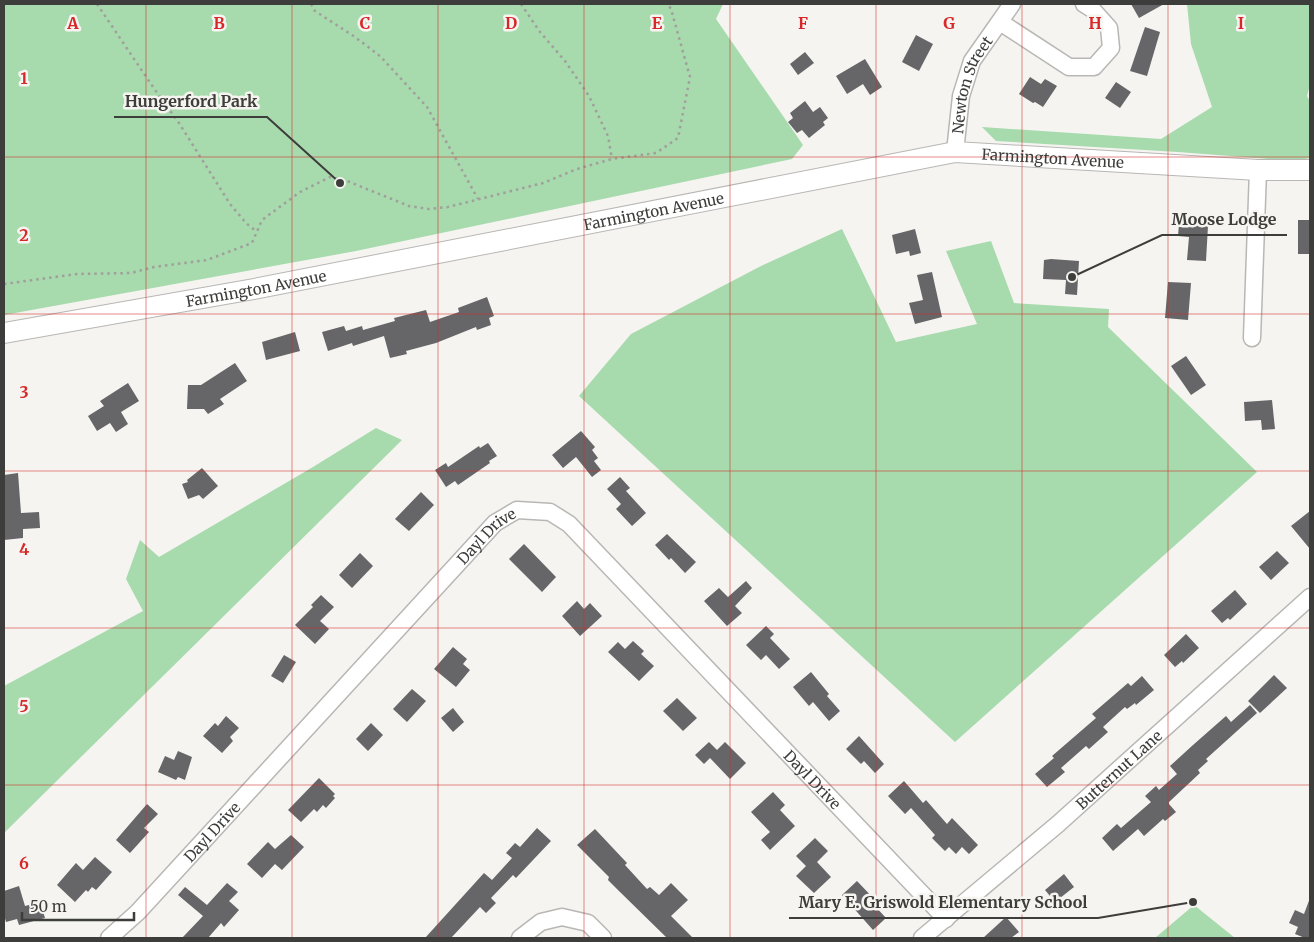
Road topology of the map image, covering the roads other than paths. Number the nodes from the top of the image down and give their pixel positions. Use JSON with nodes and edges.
{"nodes":[{"id":1,"x":1012,"y":4,"type":"edge"},
{"id":2,"x":1084,"y":4,"type":"edge"},
{"id":3,"x":1000,"y":22,"type":"junction"},
{"id":4,"x":955,"y":152,"type":"junction"},
{"id":5,"x":1258,"y":170,"type":"junction"},
{"id":6,"x":1310,"y":170,"type":"edge"},
{"id":7,"x":4,"y":333,"type":"edge"},
{"id":8,"x":1252,"y":338,"type":"dead end"},
{"id":9,"x":1310,"y":596,"type":"edge"},
{"id":10,"x":946,"y":919,"type":"junction"},
{"id":11,"x":109,"y":938,"type":"edge"},
{"id":12,"x":520,"y":938,"type":"edge"},
{"id":13,"x":603,"y":938,"type":"edge"},
{"id":14,"x":922,"y":938,"type":"edge"}],
"edges":[{"from":1,"to":3,"type":"street","name":"Newton Street"},
{"from":2,"to":3,"type":"street","name":"Newton Street"},
{"from":3,"to":4,"type":"street","name":"Newton Street"},
{"from":4,"to":5,"type":"main road","name":"Farmington Avenue"},
{"from":4,"to":7,"type":"main road","name":"Farmington Avenue"},
{"from":5,"to":6,"type":"main road","name":"Farmington Avenue"},
{"from":5,"to":8,"type":"street"},
{"from":9,"to":10,"type":"street","name":"Butternut Lane"},
{"from":10,"to":11,"type":"street","name":"Dayl Drive"},
{"from":10,"to":14,"type":"street","name":"Butternut Lane"},
{"from":12,"to":13,"type":"street"}]}
